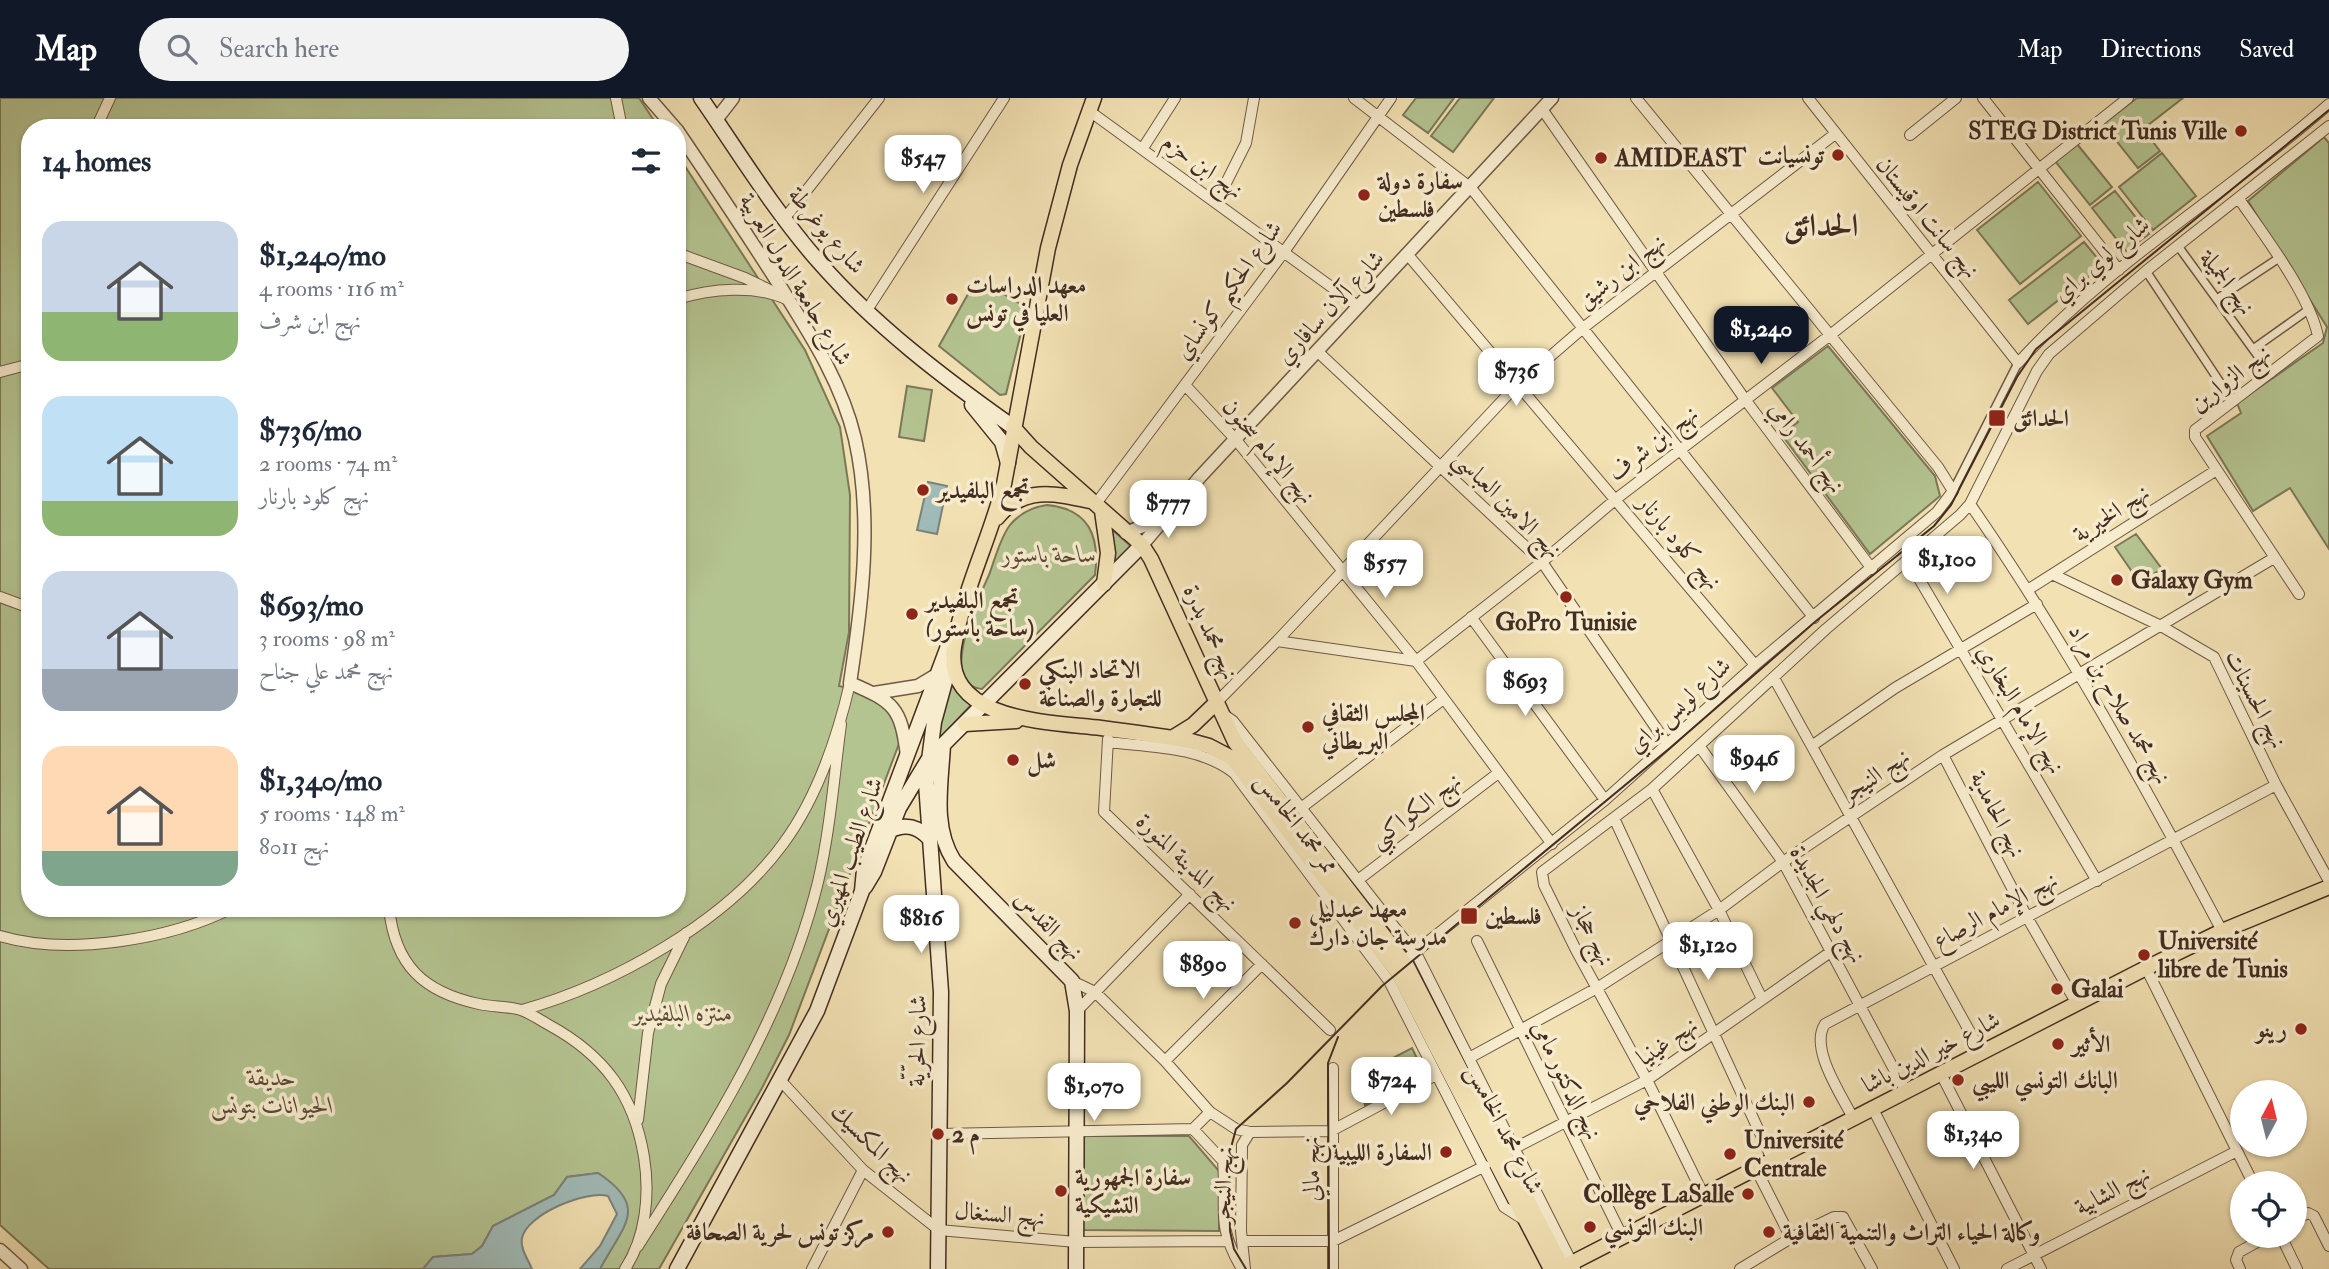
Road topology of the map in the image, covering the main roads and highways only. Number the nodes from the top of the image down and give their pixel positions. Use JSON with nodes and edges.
{"nodes":[{"id":1,"x":701,"y":98,"type":"edge"},
{"id":2,"x":1091,"y":104,"type":"edge"},
{"id":3,"x":940,"y":371,"type":"junction"},
{"id":4,"x":1013,"y":427,"type":"junction"},
{"id":5,"x":1008,"y":463,"type":"junction"},
{"id":6,"x":1096,"y":506,"type":"junction"},
{"id":7,"x":994,"y":522,"type":"junction"},
{"id":8,"x":1142,"y":545,"type":"junction"},
{"id":9,"x":1104,"y":584,"type":"junction"},
{"id":10,"x":961,"y":612,"type":"junction"},
{"id":11,"x":954,"y":649,"type":"junction"},
{"id":12,"x":984,"y":706,"type":"junction"},
{"id":13,"x":1219,"y":707,"type":"junction"},
{"id":14,"x":1034,"y":720,"type":"junction"},
{"id":15,"x":965,"y":724,"type":"junction"},
{"id":16,"x":1172,"y":738,"type":"junction"},
{"id":17,"x":943,"y":745,"type":"junction"},
{"id":18,"x":928,"y":760,"type":"junction"},
{"id":19,"x":889,"y":831,"type":"junction"},
{"id":20,"x":929,"y":838,"type":"junction"},
{"id":21,"x":954,"y":861,"type":"junction"},
{"id":22,"x":933,"y":872,"type":"junction"},
{"id":23,"x":2329,"y":887,"type":"edge"},
{"id":24,"x":862,"y":891,"type":"junction"},
{"id":25,"x":1564,"y":1268,"type":"edge"},
{"id":26,"x":677,"y":1269,"type":"edge"},
{"id":27,"x":938,"y":1269,"type":"edge"},
{"id":28,"x":1076,"y":1269,"type":"edge"}],
"edges":[{"from":1,"to":3,"type":"main road","name":"شارع يوغرطة"},
{"from":2,"to":4,"type":"main road","name":"شارع الطيب المهيري"},
{"from":3,"to":4,"type":"main road","name":"شارع يوغرطة"},
{"from":3,"to":5,"type":"main road","name":"شارع يوغرطة"},
{"from":4,"to":5,"type":"main road","name":"شارع الطيب المهيري"},
{"from":4,"to":6,"type":"main road"},
{"from":5,"to":7,"type":"main road","name":"شارع الطيب المهيري"},
{"from":6,"to":7,"type":"main road"},
{"from":6,"to":8,"type":"main road"},
{"from":6,"to":9,"type":"main road"},
{"from":7,"to":10,"type":"main road","name":"شارع الطيب المهيري"},
{"from":8,"to":9,"type":"main road"},
{"from":8,"to":13,"type":"main road","name":"نهج محمد بدرة"},
{"from":9,"to":12,"type":"main road"},
{"from":10,"to":11,"type":"main road"},
{"from":10,"to":24,"type":"main road","name":"شارع الطيب المهيري"},
{"from":11,"to":12,"type":"main road"},
{"from":11,"to":18,"type":"main road","name":"شارع الحرّيّة"},
{"from":12,"to":14,"type":"main road"},
{"from":12,"to":15,"type":"main road"},
{"from":13,"to":16,"type":"main road"},
{"from":13,"to":25,"type":"main road","name":"شارع محمد الخامس"},
{"from":14,"to":15,"type":"main road"},
{"from":14,"to":16,"type":"main road","name":"شارع محمد الخامس"},
{"from":15,"to":17,"type":"main road"},
{"from":16,"to":25,"type":"main road","name":"شارع محمد الخامس"},
{"from":17,"to":18,"type":"main road"},
{"from":17,"to":21,"type":"main road","name":"نهج القدس"},
{"from":18,"to":19,"type":"main road"},
{"from":18,"to":20,"type":"main road","name":"شارع الحرّيّة"},
{"from":19,"to":20,"type":"main road"},
{"from":19,"to":24,"type":"main road"},
{"from":20,"to":22,"type":"main road","name":"شارع الحرّيّة"},
{"from":21,"to":22,"type":"main road"},
{"from":21,"to":28,"type":"main road","name":"نهج القدس"},
{"from":22,"to":27,"type":"main road","name":"شارع الحرّيّة"},
{"from":23,"to":25,"type":"main road","name":"شارع خير الدين باشا"},
{"from":24,"to":26,"type":"main road","name":"شارع الطيب المهيري"}]}
